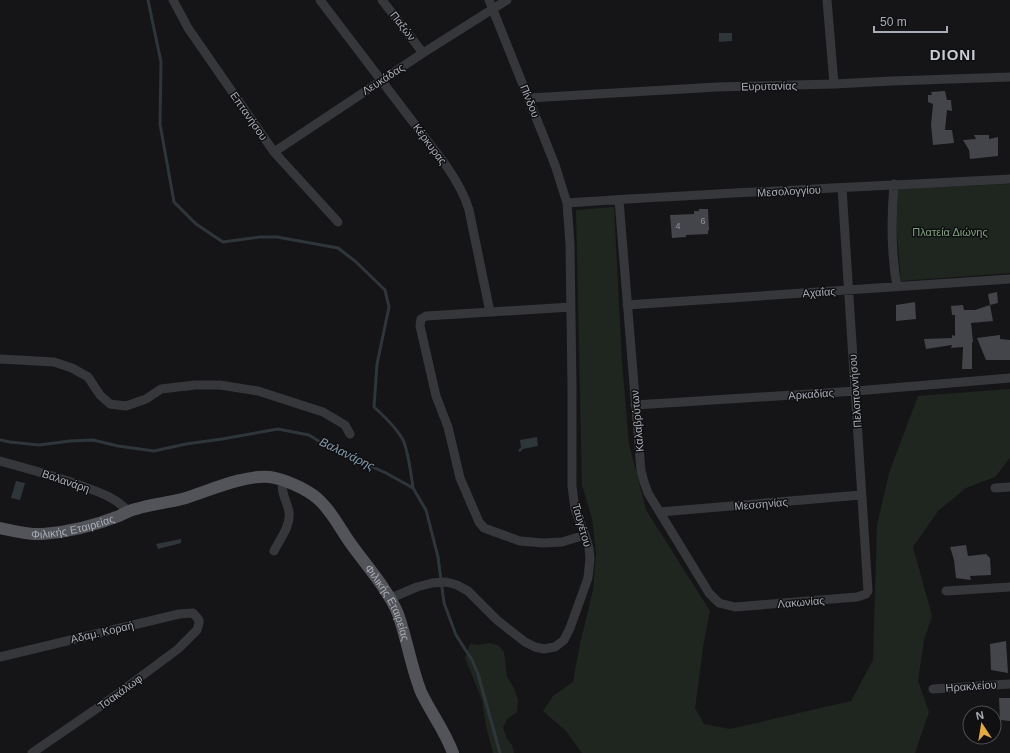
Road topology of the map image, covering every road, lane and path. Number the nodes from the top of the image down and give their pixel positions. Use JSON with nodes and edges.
{"nodes":[{"id":1,"x":173,"y":0,"type":"edge"},
{"id":2,"x":320,"y":0,"type":"edge"},
{"id":3,"x":382,"y":0,"type":"edge"},
{"id":4,"x":507,"y":0,"type":"edge"},
{"id":5,"x":827,"y":0,"type":"edge"},
{"id":6,"x":491,"y":4,"type":"edge"},
{"id":7,"x":423,"y":53,"type":"junction"},
{"id":8,"x":1010,"y":77,"type":"edge"},
{"id":9,"x":381,"y":80,"type":"junction"},
{"id":10,"x":834,"y":84,"type":"junction"},
{"id":11,"x":529,"y":98,"type":"junction"},
{"id":12,"x":274,"y":152,"type":"junction"},
{"id":13,"x":1010,"y":179,"type":"edge"},
{"id":14,"x":894,"y":184,"type":"junction"},
{"id":15,"x":842,"y":188,"type":"junction"},
{"id":16,"x":619,"y":200,"type":"junction"},
{"id":17,"x":567,"y":204,"type":"junction"},
{"id":18,"x":338,"y":222,"type":"dead end"},
{"id":19,"x":1010,"y":279,"type":"edge"},
{"id":20,"x":897,"y":287,"type":"junction"},
{"id":21,"x":848,"y":290,"type":"junction"},
{"id":22,"x":627,"y":305,"type":"junction"},
{"id":23,"x":570,"y":307,"type":"junction"},
{"id":24,"x":490,"y":312,"type":"junction"},
{"id":25,"x":0,"y":359,"type":"edge"},
{"id":26,"x":1010,"y":378,"type":"edge"},
{"id":27,"x":856,"y":391,"type":"junction"},
{"id":28,"x":635,"y":405,"type":"junction"},
{"id":29,"x":350,"y":434,"type":"dead end"},
{"id":30,"x":0,"y":461,"type":"edge"},
{"id":31,"x":284,"y":480,"type":"junction"},
{"id":32,"x":1010,"y":487,"type":"edge"},
{"id":33,"x":995,"y":488,"type":"dead end"},
{"id":34,"x":861,"y":495,"type":"junction"},
{"id":35,"x":128,"y":511,"type":"junction"},
{"id":36,"x":660,"y":512,"type":"junction"},
{"id":37,"x":0,"y":528,"type":"edge"},
{"id":38,"x":585,"y":535,"type":"junction"},
{"id":39,"x":274,"y":551,"type":"dead end"},
{"id":40,"x":1010,"y":587,"type":"edge"},
{"id":41,"x":946,"y":591,"type":"dead end"},
{"id":42,"x":866,"y":594,"type":"joint"},
{"id":43,"x":390,"y":598,"type":"junction"},
{"id":44,"x":735,"y":607,"type":"joint"},
{"id":45,"x":199,"y":623,"type":"joint"},
{"id":46,"x":0,"y":657,"type":"edge"},
{"id":47,"x":1010,"y":684,"type":"edge"},
{"id":48,"x":933,"y":689,"type":"dead end"},
{"id":49,"x":32,"y":753,"type":"edge"},
{"id":50,"x":453,"y":753,"type":"edge"}],
"edges":[{"from":1,"to":12,"type":"street","name":"Επτανήσου"},
{"from":2,"to":9,"type":"street","name":"Κέρκυρας"},
{"from":3,"to":7,"type":"street","name":"Παξών"},
{"from":4,"to":6,"type":"street","name":"Λευκάδας"},
{"from":5,"to":10,"type":"street"},
{"from":6,"to":7,"type":"street","name":"Λευκάδας"},
{"from":6,"to":11,"type":"street","name":"Πίνδου"},
{"from":7,"to":9,"type":"street","name":"Λευκάδας"},
{"from":8,"to":10,"type":"street","name":"Ευρυτανίας"},
{"from":9,"to":12,"type":"street","name":"Λευκάδας"},
{"from":9,"to":24,"type":"street","name":"Κέρκυρας"},
{"from":10,"to":11,"type":"street","name":"Ευρυτανίας"},
{"from":11,"to":17,"type":"street","name":"Πίνδου"},
{"from":12,"to":18,"type":"street","name":"Επτανήσου"},
{"from":13,"to":14,"type":"street","name":"Μεσολογγίου"},
{"from":14,"to":15,"type":"street","name":"Μεσολογγίου"},
{"from":14,"to":20,"type":"street"},
{"from":15,"to":16,"type":"street","name":"Μεσολογγίου"},
{"from":15,"to":21,"type":"street","name":"Πελοποννήσου"},
{"from":16,"to":17,"type":"street","name":"Μεσολογγίου"},
{"from":16,"to":22,"type":"street","name":"Καλαβρύτων"},
{"from":17,"to":23,"type":"street","name":"Ταϋγέτου"},
{"from":19,"to":20,"type":"street","name":"Αχαΐας"},
{"from":20,"to":21,"type":"street","name":"Αχαΐας"},
{"from":21,"to":22,"type":"street","name":"Αχαΐας"},
{"from":21,"to":27,"type":"street","name":"Πελοποννήσου"},
{"from":22,"to":28,"type":"street","name":"Καλαβρύτων"},
{"from":23,"to":24,"type":"street"},
{"from":23,"to":38,"type":"street","name":"Ταϋγέτου"},
{"from":24,"to":38,"type":"street"},
{"from":25,"to":29,"type":"street"},
{"from":26,"to":27,"type":"street","name":"Αρκαδίας"},
{"from":27,"to":28,"type":"street","name":"Αρκαδίας"},
{"from":27,"to":34,"type":"street","name":"Πελοποννήσου"},
{"from":28,"to":36,"type":"street","name":"Καλαβρύτων"},
{"from":30,"to":35,"type":"street","name":"Βαλανάρη"},
{"from":31,"to":35,"type":"main road","name":"Φιλικής Εταιρείας"},
{"from":31,"to":39,"type":"street"},
{"from":31,"to":43,"type":"main road","name":"Φιλικής Εταιρείας"},
{"from":32,"to":33,"type":"street"},
{"from":34,"to":36,"type":"street","name":"Μεσσηνίας"},
{"from":34,"to":42,"type":"street","name":"Πελοποννήσου"},
{"from":35,"to":37,"type":"main road","name":"Φιλικής Εταιρείας"},
{"from":36,"to":44,"type":"street","name":"Καλαβρύτων"},
{"from":38,"to":43,"type":"street","name":"Ταϋγέτου"},
{"from":40,"to":41,"type":"street"},
{"from":42,"to":44,"type":"street","name":"Λακωνίας"},
{"from":43,"to":50,"type":"main road","name":"Φιλικής Εταιρείας"},
{"from":45,"to":46,"type":"street","name":"Αδαμ. Κοραή"},
{"from":45,"to":49,"type":"street","name":"Τσακάλωφ"},
{"from":47,"to":48,"type":"street","name":"Ηρακλείου"}]}
